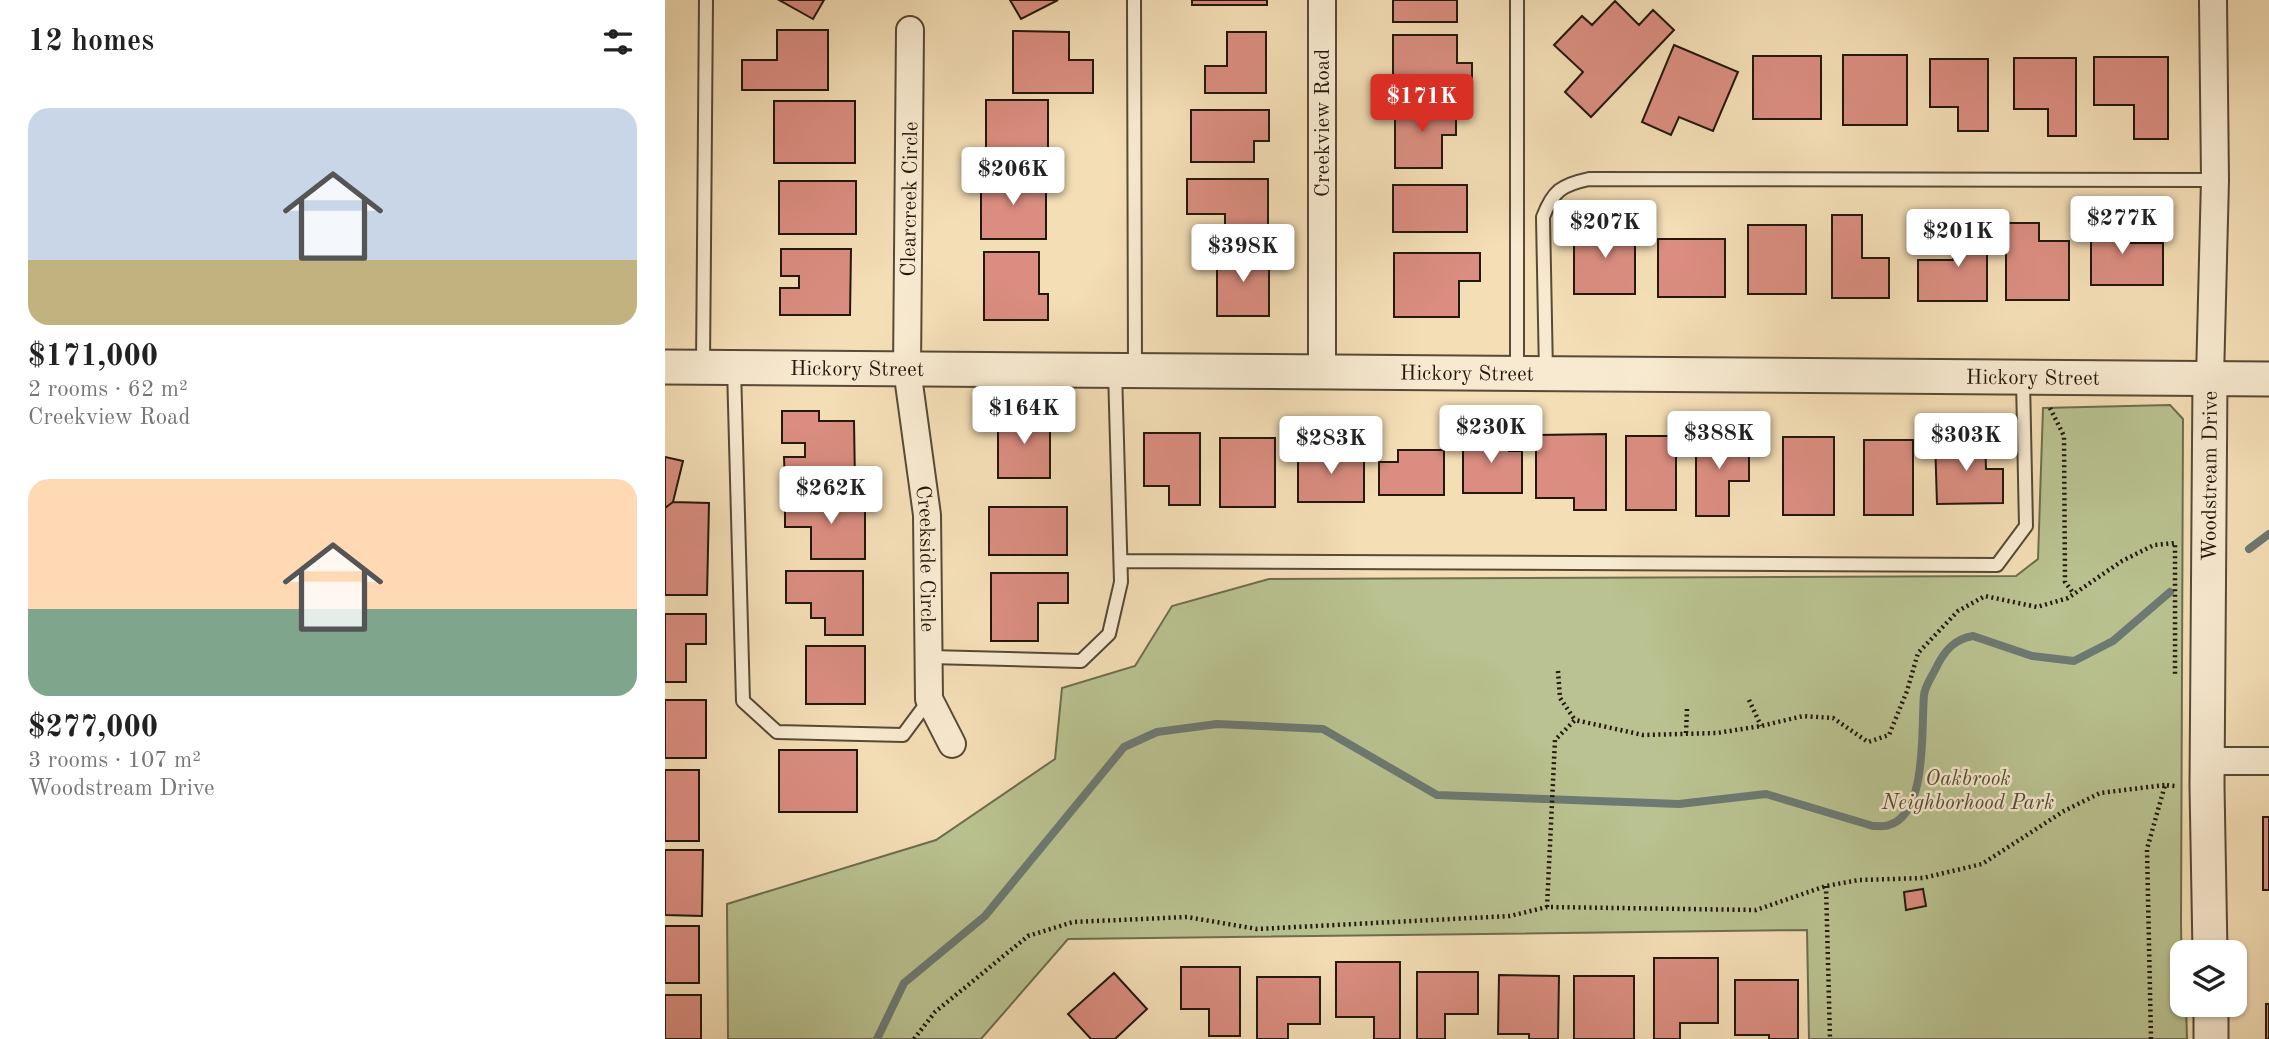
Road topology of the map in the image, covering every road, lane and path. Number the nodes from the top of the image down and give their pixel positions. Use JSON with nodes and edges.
{"nodes":[{"id":1,"x":706,"y":0,"type":"edge"},
{"id":2,"x":1134,"y":0,"type":"edge"},
{"id":3,"x":1322,"y":0,"type":"edge"},
{"id":4,"x":1517,"y":0,"type":"edge"},
{"id":5,"x":2213,"y":0,"type":"edge"},
{"id":6,"x":911,"y":30,"type":"dead end"},
{"id":7,"x":2215,"y":180,"type":"junction"},
{"id":8,"x":665,"y":367,"type":"edge"},
{"id":9,"x":718,"y":367,"type":"junction"},
{"id":10,"x":908,"y":369,"type":"junction"},
{"id":11,"x":1125,"y":371,"type":"junction"},
{"id":12,"x":1322,"y":372,"type":"junction"},
{"id":13,"x":1531,"y":373,"type":"junction"},
{"id":14,"x":2023,"y":377,"type":"junction"},
{"id":15,"x":2210,"y":378,"type":"junction"},
{"id":16,"x":2269,"y":379,"type":"edge"},
{"id":17,"x":2050,"y":408,"type":"dead end"},
{"id":18,"x":1121,"y":561,"type":"junction"},
{"id":19,"x":2074,"y":594,"type":"junction"},
{"id":20,"x":930,"y":657,"type":"junction"},
{"id":21,"x":1558,"y":671,"type":"dead end"},
{"id":22,"x":2175,"y":678,"type":"dead end"},
{"id":23,"x":929,"y":699,"type":"junction"},
{"id":24,"x":1749,"y":700,"type":"dead end"},
{"id":25,"x":1687,"y":709,"type":"dead end"},
{"id":26,"x":1575,"y":720,"type":"junction"},
{"id":27,"x":1761,"y":726,"type":"junction"},
{"id":28,"x":1686,"y":733,"type":"junction"},
{"id":29,"x":952,"y":744,"type":"dead end"},
{"id":30,"x":2208,"y":761,"type":"junction"},
{"id":31,"x":2269,"y":761,"type":"edge"},
{"id":32,"x":2175,"y":772,"type":"dead end"},
{"id":33,"x":2165,"y":785,"type":"junction"},
{"id":34,"x":1826,"y":886,"type":"junction"},
{"id":35,"x":1547,"y":907,"type":"junction"},
{"id":36,"x":2210,"y":940,"type":"edge"},
{"id":37,"x":2211,"y":1017,"type":"edge"},
{"id":38,"x":914,"y":1039,"type":"edge"},
{"id":39,"x":1830,"y":1039,"type":"edge"},
{"id":40,"x":2151,"y":1039,"type":"edge"},
{"id":41,"x":2211,"y":1039,"type":"edge"}],
"edges":[{"from":1,"to":9,"type":"lane"},
{"from":2,"to":11,"type":"lane"},
{"from":3,"to":12,"type":"street","name":"Creekview Road"},
{"from":4,"to":13,"type":"lane"},
{"from":5,"to":7,"type":"street","name":"Woodstream Drive"},
{"from":6,"to":10,"type":"street","name":"Clearcreek Circle"},
{"from":7,"to":13,"type":"lane"},
{"from":7,"to":15,"type":"street","name":"Woodstream Drive"},
{"from":8,"to":9,"type":"street","name":"Hickory Street"},
{"from":9,"to":10,"type":"street","name":"Hickory Street"},
{"from":9,"to":23,"type":"lane"},
{"from":10,"to":11,"type":"street","name":"Hickory Street"},
{"from":10,"to":20,"type":"street","name":"Creekside Circle"},
{"from":11,"to":12,"type":"street","name":"Hickory Street"},
{"from":11,"to":18,"type":"lane"},
{"from":12,"to":13,"type":"street","name":"Hickory Street"},
{"from":13,"to":14,"type":"street","name":"Hickory Street"},
{"from":14,"to":15,"type":"street","name":"Hickory Street"},
{"from":14,"to":18,"type":"lane"},
{"from":15,"to":16,"type":"street","name":"Hickory Street"},
{"from":15,"to":30,"type":"street","name":"Woodstream Drive"},
{"from":17,"to":19,"type":"path"},
{"from":18,"to":20,"type":"lane"},
{"from":19,"to":22,"type":"path"},
{"from":19,"to":27,"type":"path"},
{"from":20,"to":23,"type":"street","name":"Creekside Circle"},
{"from":21,"to":26,"type":"path"},
{"from":23,"to":29,"type":"street","name":"Creekside Circle"},
{"from":24,"to":27,"type":"path"},
{"from":25,"to":28,"type":"path"},
{"from":26,"to":28,"type":"path"},
{"from":26,"to":35,"type":"path"},
{"from":27,"to":28,"type":"path"},
{"from":30,"to":31,"type":"street"},
{"from":30,"to":36,"type":"street","name":"Woodstream Drive"},
{"from":32,"to":33,"type":"path"},
{"from":33,"to":34,"type":"path"},
{"from":33,"to":40,"type":"path"},
{"from":34,"to":35,"type":"path"},
{"from":34,"to":39,"type":"path"},
{"from":35,"to":38,"type":"path"},
{"from":37,"to":41,"type":"street"}]}
